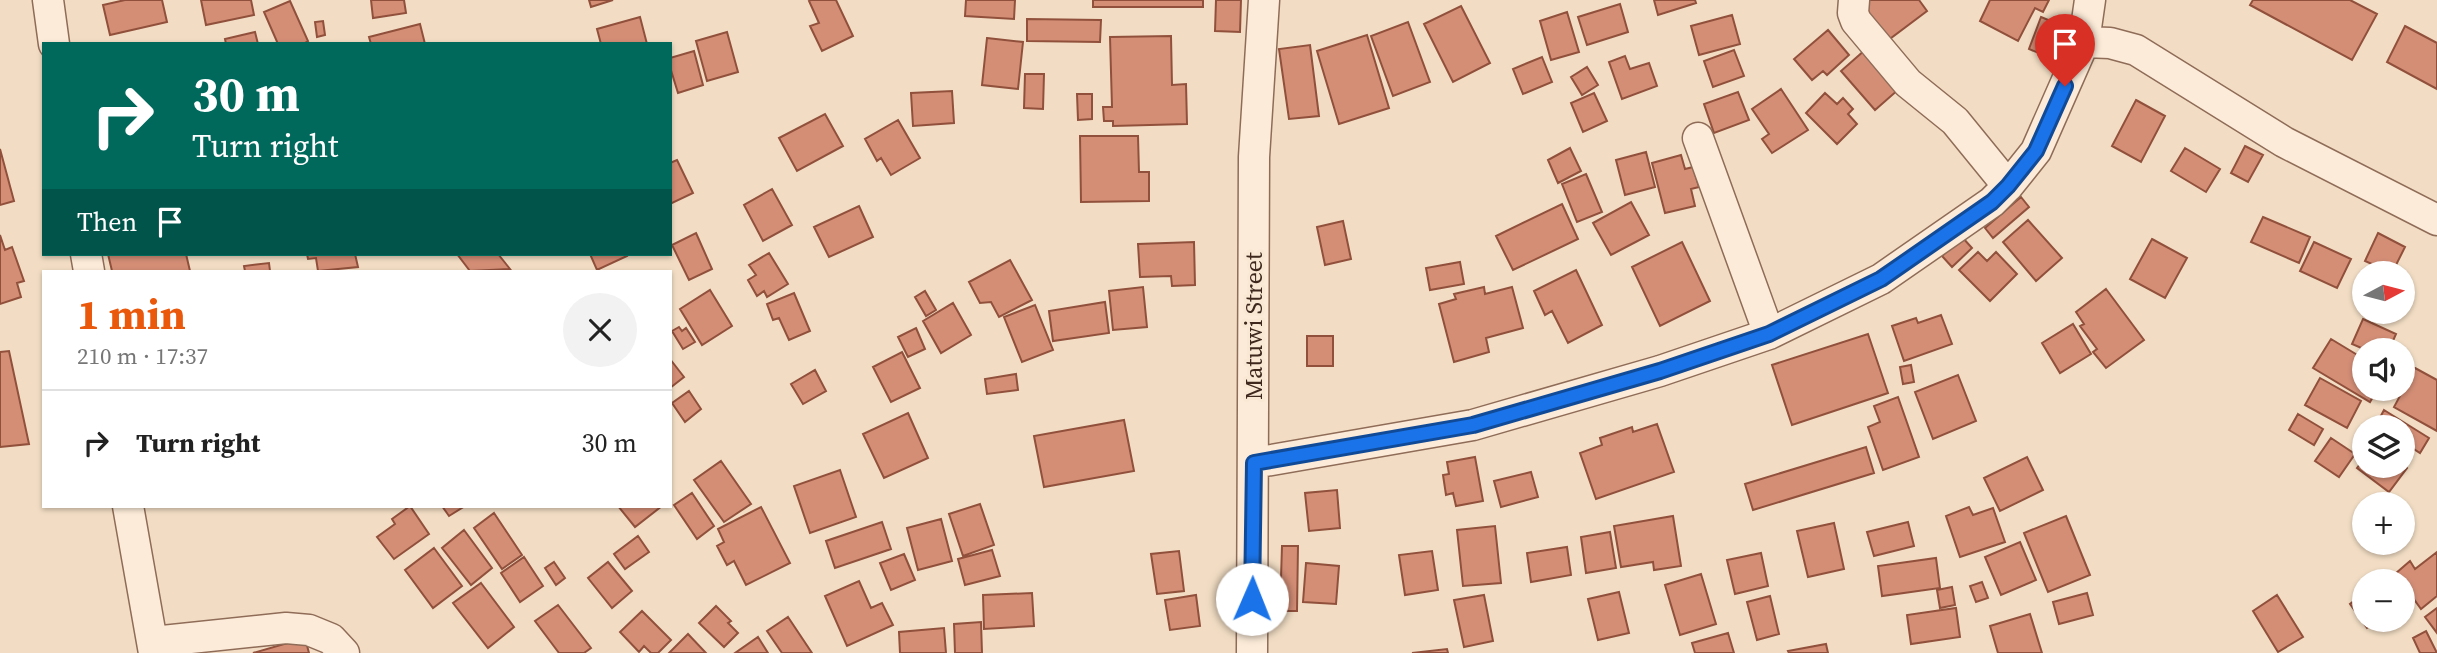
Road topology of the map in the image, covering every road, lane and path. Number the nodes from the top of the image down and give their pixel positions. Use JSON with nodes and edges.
{"nodes":[{"id":1,"x":48,"y":0,"type":"edge"},
{"id":2,"x":1264,"y":0,"type":"edge"},
{"id":3,"x":1854,"y":0,"type":"edge"},
{"id":4,"x":2090,"y":0,"type":"edge"},
{"id":5,"x":54,"y":42,"type":"edge"},
{"id":6,"x":2084,"y":42,"type":"junction"},
{"id":7,"x":1698,"y":138,"type":"dead end"},
{"id":8,"x":2008,"y":186,"type":"junction"},
{"id":9,"x":2437,"y":220,"type":"edge"},
{"id":10,"x":1769,"y":334,"type":"junction"},
{"id":11,"x":1254,"y":463,"type":"junction"},
{"id":12,"x":128,"y":508,"type":"edge"},
{"id":13,"x":154,"y":648,"type":"edge"},
{"id":14,"x":344,"y":653,"type":"edge"},
{"id":15,"x":1252,"y":653,"type":"edge"}],
"edges":[{"from":1,"to":5,"type":"street"},
{"from":2,"to":11,"type":"street","name":"Matuwi Street"},
{"from":3,"to":8,"type":"street"},
{"from":4,"to":6,"type":"street"},
{"from":6,"to":8,"type":"street"},
{"from":6,"to":9,"type":"street"},
{"from":7,"to":10,"type":"street"},
{"from":8,"to":10,"type":"street"},
{"from":10,"to":11,"type":"street"},
{"from":11,"to":15,"type":"street","name":"Matuwi Street"},
{"from":12,"to":13,"type":"street"},
{"from":13,"to":14,"type":"street"}]}
